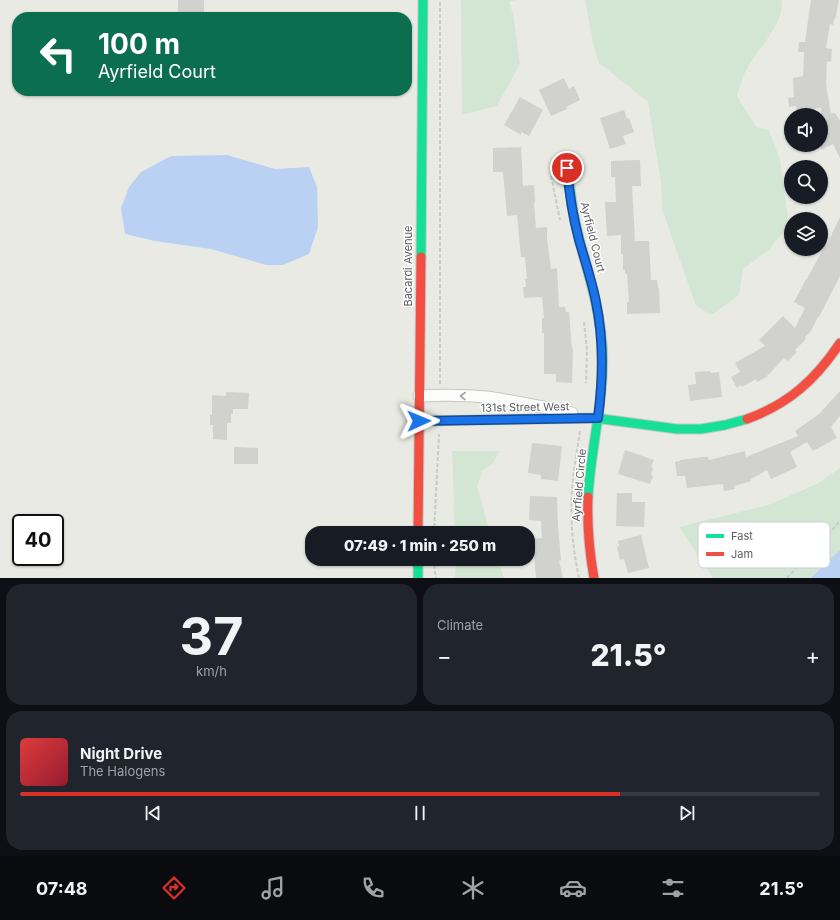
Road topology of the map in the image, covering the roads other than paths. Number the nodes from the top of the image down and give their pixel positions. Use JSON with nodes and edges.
{"nodes":[{"id":1,"x":422,"y":0,"type":"edge"},
{"id":2,"x":567,"y":158,"type":"dead end"},
{"id":3,"x":840,"y":343,"type":"edge"},
{"id":4,"x":419,"y":396,"type":"junction"},
{"id":5,"x":598,"y":418,"type":"junction"},
{"id":6,"x":419,"y":421,"type":"junction"},
{"id":7,"x":418,"y":526,"type":"edge"},
{"id":8,"x":418,"y":566,"type":"edge"},
{"id":9,"x":418,"y":578,"type":"edge"},
{"id":10,"x":594,"y":578,"type":"edge"}],
"edges":[{"from":1,"to":4,"type":"street","name":"Bacardi Avenue"},
{"from":2,"to":5,"type":"street","name":"Ayrfield Court"},
{"from":3,"to":5,"type":"street","name":"131st Street West"},
{"from":5,"to":4,"type":"street","one_way":true},
{"from":4,"to":6,"type":"street","name":"Bacardi Avenue"},
{"from":5,"to":6,"type":"street","name":"131st Street West"},
{"from":5,"to":10,"type":"street","name":"Ayrfield Circle"},
{"from":6,"to":7,"type":"street","name":"Bacardi Avenue"},
{"from":8,"to":9,"type":"street"}]}
